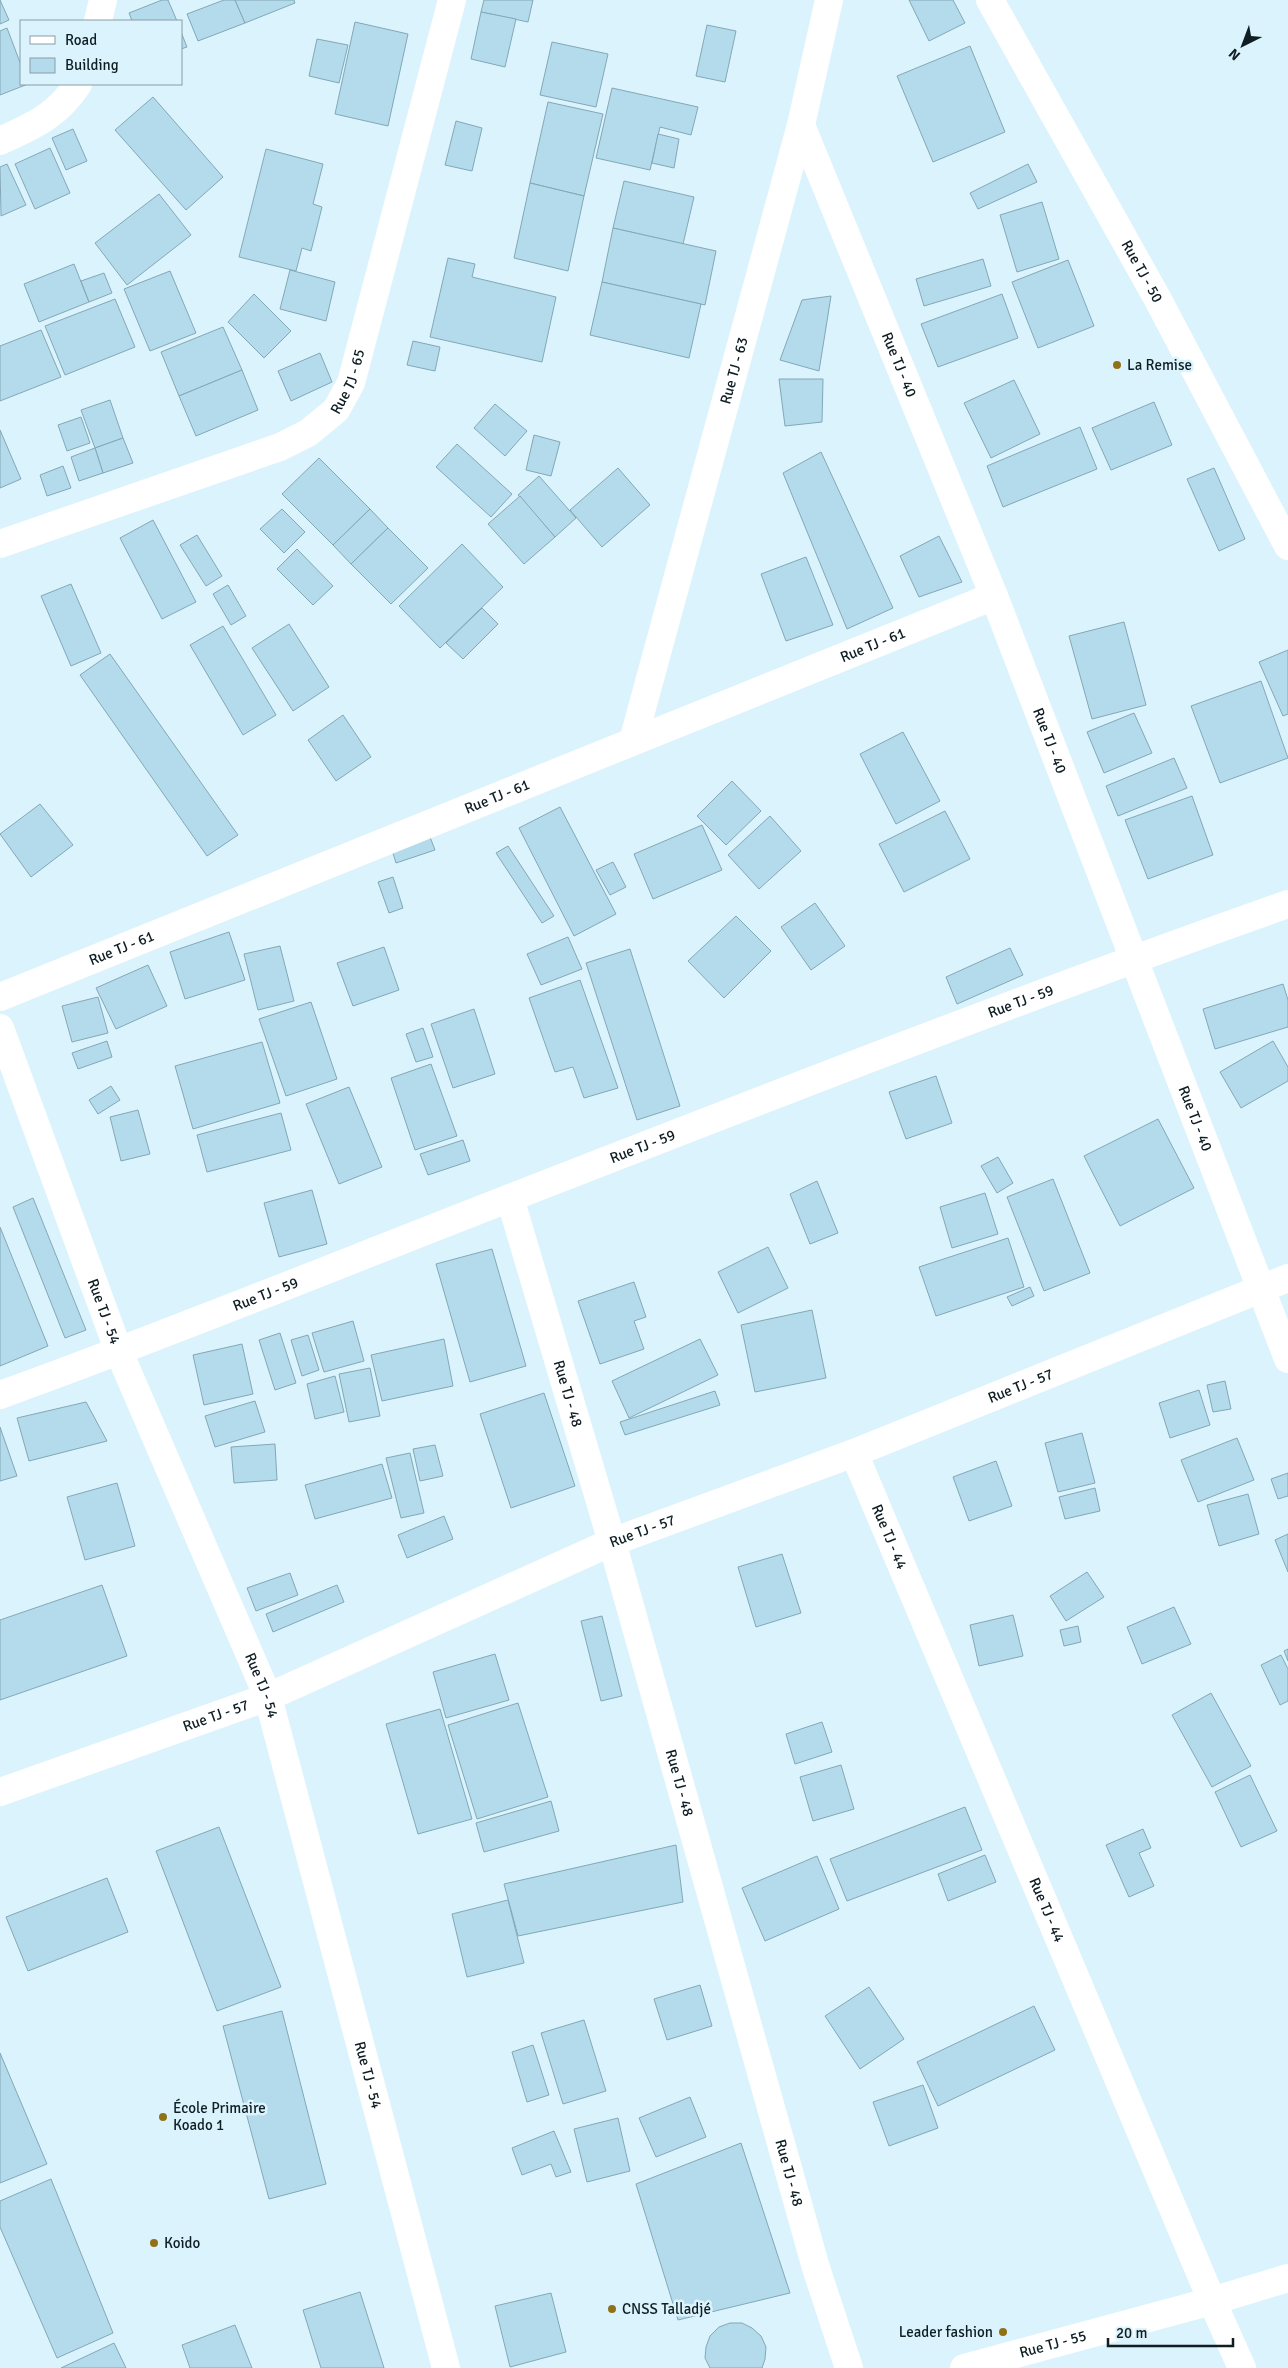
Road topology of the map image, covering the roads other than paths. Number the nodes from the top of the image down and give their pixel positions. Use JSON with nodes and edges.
{"nodes":[{"id":1,"x":103,"y":0,"type":"edge"},
{"id":2,"x":452,"y":0,"type":"edge"},
{"id":3,"x":829,"y":0,"type":"edge"},
{"id":4,"x":990,"y":0,"type":"edge"},
{"id":5,"x":98,"y":20,"type":"edge"},
{"id":6,"x":77,"y":85,"type":"edge"},
{"id":7,"x":801,"y":125,"type":"junction"},
{"id":8,"x":0,"y":142,"type":"edge"},
{"id":9,"x":0,"y":544,"type":"edge"},
{"id":10,"x":1288,"y":546,"type":"edge"},
{"id":11,"x":994,"y":596,"type":"junction"},
{"id":12,"x":633,"y":741,"type":"junction"},
{"id":13,"x":1288,"y":904,"type":"edge"},
{"id":14,"x":1133,"y":958,"type":"junction"},
{"id":15,"x":0,"y":997,"type":"edge"},
{"id":16,"x":0,"y":1028,"type":"edge"},
{"id":17,"x":510,"y":1198,"type":"junction"},
{"id":18,"x":1288,"y":1278,"type":"edge"},
{"id":19,"x":1261,"y":1289,"type":"junction"},
{"id":20,"x":118,"y":1352,"type":"junction"},
{"id":21,"x":1288,"y":1359,"type":"edge"},
{"id":22,"x":0,"y":1395,"type":"edge"},
{"id":23,"x":854,"y":1453,"type":"junction"},
{"id":24,"x":612,"y":1542,"type":"junction"},
{"id":25,"x":268,"y":1697,"type":"junction"},
{"id":26,"x":0,"y":1792,"type":"edge"},
{"id":27,"x":1288,"y":2278,"type":"edge"},
{"id":28,"x":1212,"y":2301,"type":"junction"},
{"id":29,"x":446,"y":2368,"type":"edge"},
{"id":30,"x":849,"y":2368,"type":"edge"},
{"id":31,"x":964,"y":2368,"type":"edge"},
{"id":32,"x":1242,"y":2368,"type":"edge"}],
"edges":[{"from":1,"to":5,"type":"street"},
{"from":2,"to":9,"type":"street","name":"Rue TJ - 65"},
{"from":3,"to":7,"type":"street","name":"Rue TJ - 63"},
{"from":4,"to":10,"type":"street","name":"Rue TJ - 50"},
{"from":6,"to":8,"type":"street"},
{"from":7,"to":11,"type":"street","name":"Rue TJ - 40"},
{"from":7,"to":12,"type":"street","name":"Rue TJ - 63"},
{"from":11,"to":12,"type":"street","name":"Rue TJ - 61"},
{"from":11,"to":14,"type":"street","name":"Rue TJ - 40"},
{"from":12,"to":15,"type":"street","name":"Rue TJ - 61"},
{"from":13,"to":14,"type":"street","name":"Rue TJ - 59"},
{"from":14,"to":17,"type":"street","name":"Rue TJ - 59"},
{"from":14,"to":19,"type":"street","name":"Rue TJ - 40"},
{"from":16,"to":20,"type":"street","name":"Rue TJ - 54"},
{"from":17,"to":20,"type":"street","name":"Rue TJ - 59"},
{"from":17,"to":24,"type":"street","name":"Rue TJ - 48"},
{"from":18,"to":19,"type":"street","name":"Rue TJ - 57"},
{"from":19,"to":21,"type":"street","name":"Rue TJ - 40"},
{"from":19,"to":23,"type":"street","name":"Rue TJ - 57"},
{"from":20,"to":22,"type":"street","name":"Rue TJ - 59"},
{"from":20,"to":25,"type":"street","name":"Rue TJ - 54"},
{"from":23,"to":24,"type":"street","name":"Rue TJ - 57"},
{"from":23,"to":28,"type":"street","name":"Rue TJ - 44"},
{"from":24,"to":25,"type":"street","name":"Rue TJ - 57"},
{"from":24,"to":30,"type":"street","name":"Rue TJ - 48"},
{"from":25,"to":26,"type":"street","name":"Rue TJ - 57"},
{"from":25,"to":29,"type":"street","name":"Rue TJ - 54"},
{"from":27,"to":28,"type":"street","name":"Rue TJ - 55"},
{"from":28,"to":31,"type":"street","name":"Rue TJ - 55"},
{"from":28,"to":32,"type":"street","name":"Rue TJ - 44"}]}
